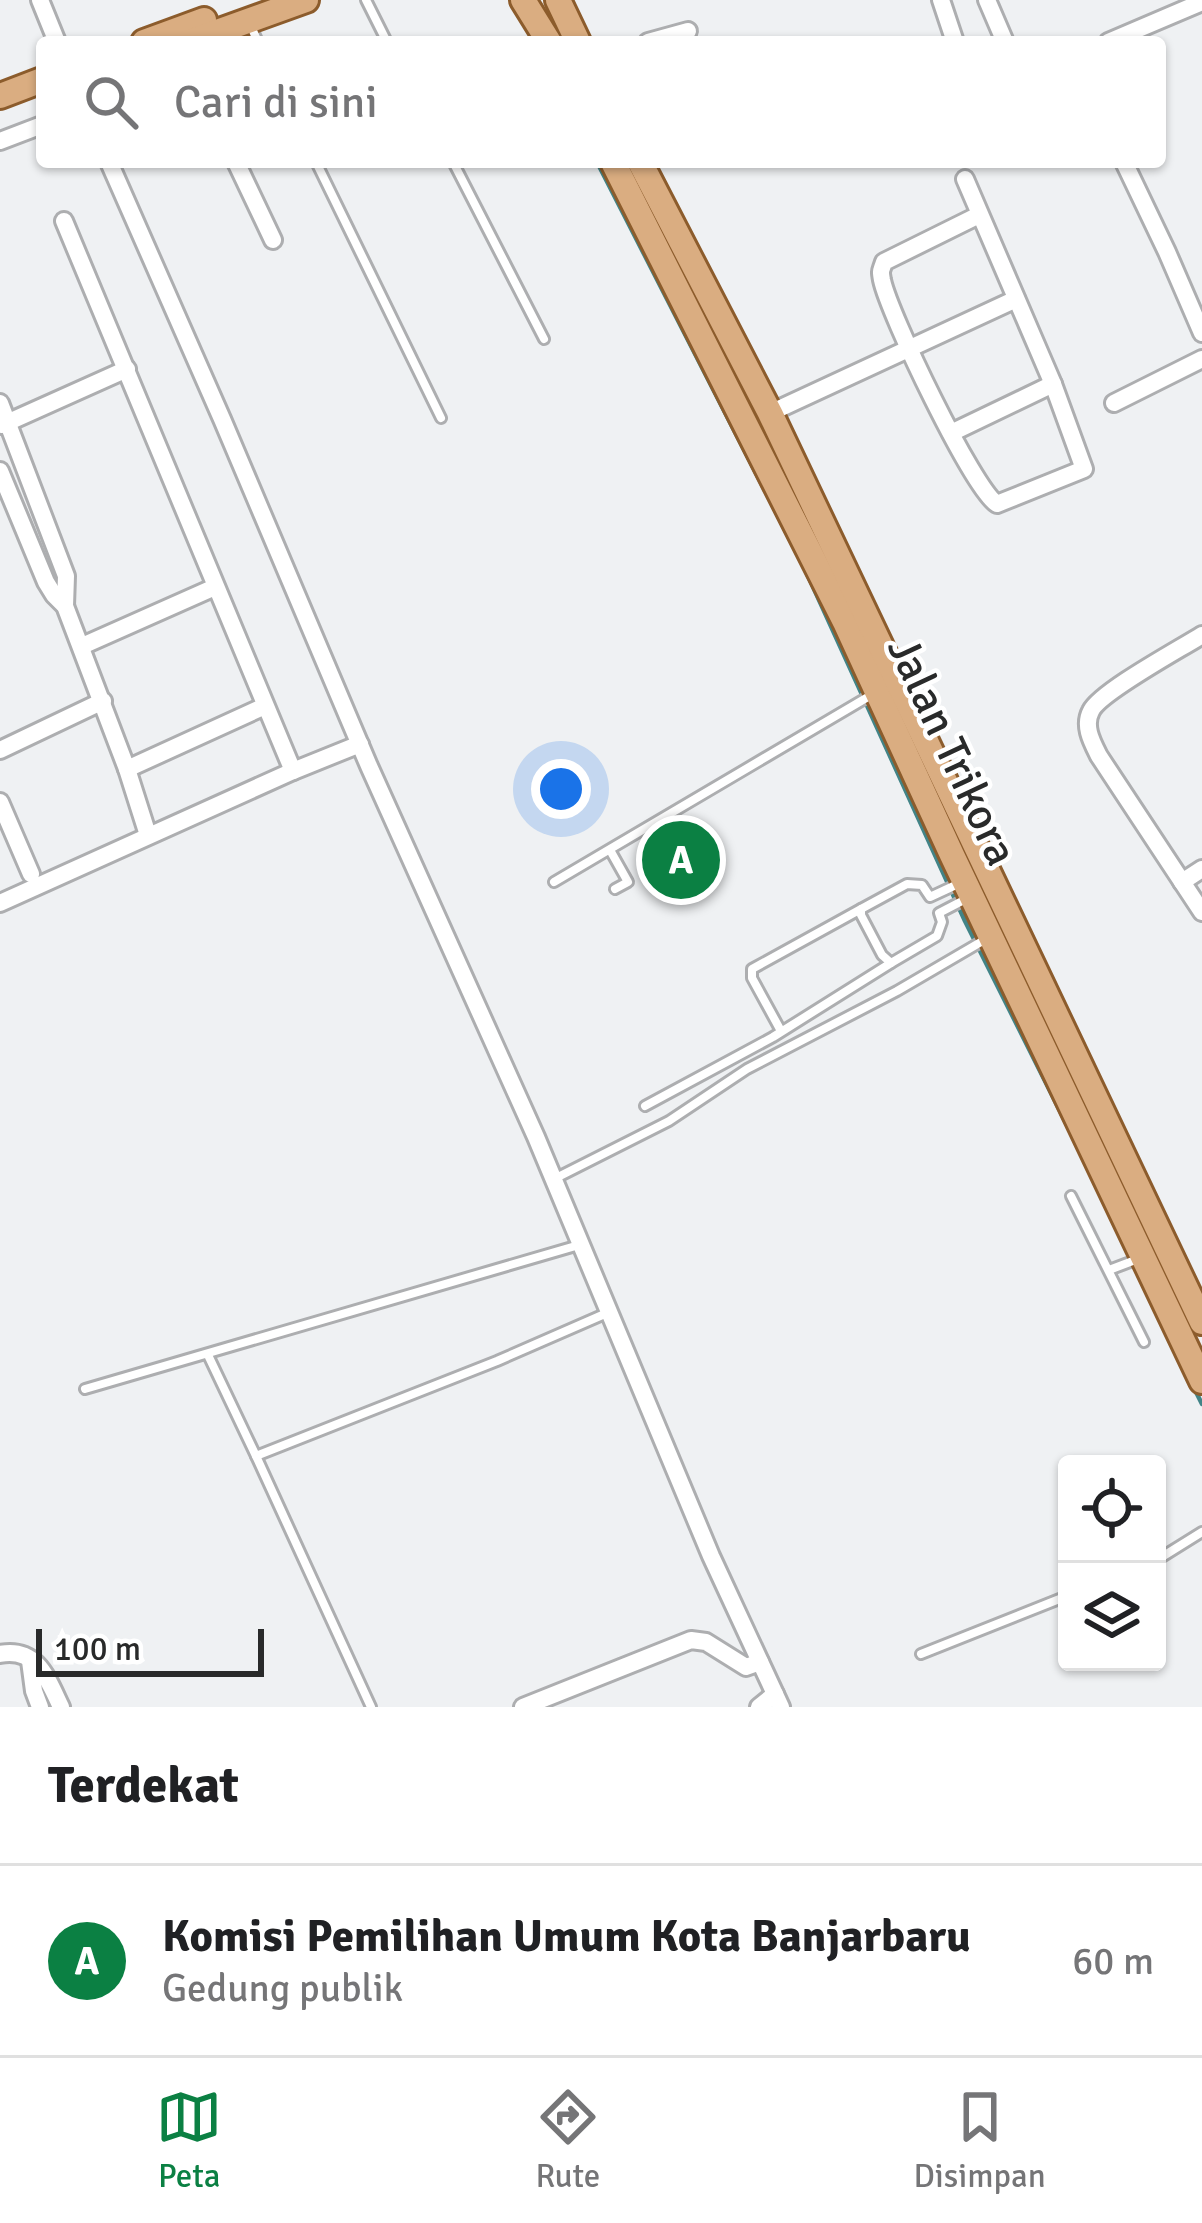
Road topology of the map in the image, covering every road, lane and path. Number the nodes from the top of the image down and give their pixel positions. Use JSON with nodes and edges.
{"nodes":[{"id":1,"x":40,"y":0,"type":"edge"},
{"id":2,"x":306,"y":0,"type":"edge"},
{"id":3,"x":366,"y":0,"type":"edge"},
{"id":4,"x":524,"y":0,"type":"edge"},
{"id":5,"x":558,"y":0,"type":"edge"},
{"id":6,"x":941,"y":0,"type":"edge"},
{"id":7,"x":987,"y":0,"type":"edge"},
{"id":8,"x":1201,"y":6,"type":"edge"},
{"id":9,"x":256,"y":21,"type":"edge"},
{"id":10,"x":688,"y":31,"type":"dead end"},
{"id":11,"x":55,"y":36,"type":"edge"},
{"id":12,"x":176,"y":36,"type":"edge"},
{"id":13,"x":208,"y":36,"type":"edge"},
{"id":14,"x":384,"y":36,"type":"edge"},
{"id":15,"x":545,"y":36,"type":"edge"},
{"id":16,"x":575,"y":36,"type":"edge"},
{"id":17,"x":670,"y":36,"type":"edge"},
{"id":18,"x":954,"y":36,"type":"edge"},
{"id":19,"x":1002,"y":36,"type":"edge"},
{"id":20,"x":1124,"y":36,"type":"edge"},
{"id":21,"x":36,"y":82,"type":"edge"},
{"id":22,"x":0,"y":96,"type":"edge"},
{"id":23,"x":36,"y":96,"type":"edge"},
{"id":24,"x":0,"y":110,"type":"edge"},
{"id":25,"x":36,"y":126,"type":"edge"},
{"id":26,"x":0,"y":141,"type":"edge"},
{"id":27,"x":112,"y":168,"type":"edge"},
{"id":28,"x":239,"y":168,"type":"edge"},
{"id":29,"x":319,"y":168,"type":"edge"},
{"id":30,"x":456,"y":168,"type":"edge"},
{"id":31,"x":616,"y":168,"type":"edge"},
{"id":32,"x":643,"y":168,"type":"edge"},
{"id":33,"x":1127,"y":168,"type":"edge"},
{"id":34,"x":964,"y":179,"type":"dead end"},
{"id":35,"x":979,"y":215,"type":"junction"},
{"id":36,"x":64,"y":221,"type":"dead end"},
{"id":37,"x":273,"y":240,"type":"dead end"},
{"id":38,"x":1016,"y":299,"type":"junction"},
{"id":39,"x":1202,"y":333,"type":"edge"},
{"id":40,"x":544,"y":339,"type":"dead end"},
{"id":41,"x":909,"y":348,"type":"junction"},
{"id":42,"x":1202,"y":359,"type":"edge"},
{"id":43,"x":127,"y":369,"type":"junction"},
{"id":44,"x":1053,"y":384,"type":"junction"},
{"id":45,"x":1114,"y":403,"type":"dead end"},
{"id":46,"x":0,"y":404,"type":"edge"},
{"id":47,"x":770,"y":413,"type":"junction"},
{"id":48,"x":441,"y":418,"type":"dead end"},
{"id":49,"x":4,"y":424,"type":"edge"},
{"id":50,"x":952,"y":433,"type":"junction"},
{"id":51,"x":0,"y":471,"type":"edge"},
{"id":52,"x":215,"y":587,"type":"junction"},
{"id":53,"x":65,"y":606,"type":"junction"},
{"id":54,"x":1202,"y":635,"type":"edge"},
{"id":55,"x":82,"y":646,"type":"junction"},
{"id":56,"x":871,"y":695,"type":"junction"},
{"id":57,"x":104,"y":701,"type":"junction"},
{"id":58,"x":265,"y":706,"type":"junction"},
{"id":59,"x":360,"y":744,"type":"junction"},
{"id":60,"x":0,"y":750,"type":"edge"},
{"id":61,"x":127,"y":769,"type":"junction"},
{"id":62,"x":293,"y":771,"type":"junction"},
{"id":63,"x":0,"y":802,"type":"edge"},
{"id":64,"x":148,"y":835,"type":"junction"},
{"id":65,"x":610,"y":850,"type":"junction"},
{"id":66,"x":1202,"y":869,"type":"edge"},
{"id":67,"x":31,"y":874,"type":"dead end"},
{"id":68,"x":554,"y":882,"type":"dead end"},
{"id":69,"x":1182,"y":882,"type":"junction"},
{"id":70,"x":969,"y":888,"type":"junction"},
{"id":71,"x":615,"y":889,"type":"dead end"},
{"id":72,"x":930,"y":897,"type":"junction"},
{"id":73,"x":0,"y":903,"type":"edge"},
{"id":74,"x":861,"y":909,"type":"junction"},
{"id":75,"x":1202,"y":912,"type":"edge"},
{"id":76,"x":939,"y":913,"type":"junction"},
{"id":77,"x":993,"y":935,"type":"junction"},
{"id":78,"x":890,"y":963,"type":"junction"},
{"id":79,"x":1043,"y":1016,"type":"junction"},
{"id":80,"x":781,"y":1031,"type":"junction"},
{"id":81,"x":645,"y":1106,"type":"dead end"},
{"id":82,"x":554,"y":1179,"type":"junction"},
{"id":83,"x":1071,"y":1196,"type":"dead end"},
{"id":84,"x":581,"y":1244,"type":"junction"},
{"id":85,"x":1144,"y":1256,"type":"junction"},
{"id":86,"x":1109,"y":1270,"type":"junction"},
{"id":87,"x":609,"y":1312,"type":"junction"},
{"id":88,"x":1202,"y":1322,"type":"edge"},
{"id":89,"x":1144,"y":1342,"type":"dead end"},
{"id":90,"x":208,"y":1355,"type":"junction"},
{"id":91,"x":1202,"y":1381,"type":"edge"},
{"id":92,"x":85,"y":1389,"type":"dead end"},
{"id":93,"x":256,"y":1456,"type":"junction"},
{"id":94,"x":1202,"y":1532,"type":"edge"},
{"id":95,"x":1166,"y":1554,"type":"edge"},
{"id":96,"x":1058,"y":1600,"type":"edge"},
{"id":97,"x":0,"y":1654,"type":"edge"},
{"id":98,"x":921,"y":1654,"type":"dead end"},
{"id":99,"x":30,"y":1657,"type":"junction"},
{"id":100,"x":760,"y":1662,"type":"junction"},
{"id":101,"x":778,"y":1700,"type":"edge"},
{"id":102,"x":40,"y":1707,"type":"edge"},
{"id":103,"x":61,"y":1707,"type":"edge"},
{"id":104,"x":371,"y":1707,"type":"edge"},
{"id":105,"x":523,"y":1707,"type":"edge"},
{"id":106,"x":759,"y":1707,"type":"edge"}],
"edges":[{"from":1,"to":11,"type":"street"},
{"from":2,"to":9,"type":"main road"},
{"from":3,"to":14,"type":"lane"},
{"from":4,"to":15,"type":"main road"},
{"from":5,"to":16,"type":"main road"},
{"from":6,"to":18,"type":"street"},
{"from":7,"to":19,"type":"street"},
{"from":8,"to":20,"type":"street"},
{"from":9,"to":12,"type":"main road"},
{"from":9,"to":13,"type":"main road"},
{"from":10,"to":17,"type":"street"},
{"from":21,"to":22,"type":"main road"},
{"from":23,"to":24,"type":"main road"},
{"from":25,"to":26,"type":"street"},
{"from":27,"to":59,"type":"street"},
{"from":28,"to":37,"type":"street"},
{"from":29,"to":48,"type":"lane"},
{"from":30,"to":40,"type":"lane"},
{"from":31,"to":56,"type":"main road","name":"Jalan Trikora"},
{"from":32,"to":47,"type":"main road","name":"Jalan Trikora"},
{"from":33,"to":39,"type":"street"},
{"from":34,"to":35,"type":"street"},
{"from":35,"to":38,"type":"street"},
{"from":35,"to":41,"type":"street"},
{"from":36,"to":43,"type":"street"},
{"from":38,"to":41,"type":"street"},
{"from":38,"to":44,"type":"street"},
{"from":41,"to":47,"type":"street"},
{"from":41,"to":50,"type":"street"},
{"from":42,"to":45,"type":"street"},
{"from":43,"to":49,"type":"street"},
{"from":43,"to":52,"type":"street"},
{"from":44,"to":50,"type":"street"},
{"from":44,"to":50,"type":"street"},
{"from":46,"to":49,"type":"street"},
{"from":47,"to":79,"type":"main road","name":"Jalan Trikora"},
{"from":49,"to":53,"type":"street"},
{"from":51,"to":53,"type":"street"},
{"from":52,"to":55,"type":"street"},
{"from":52,"to":58,"type":"street"},
{"from":53,"to":55,"type":"street"},
{"from":54,"to":69,"type":"street"},
{"from":55,"to":57,"type":"street"},
{"from":56,"to":65,"type":"lane"},
{"from":56,"to":70,"type":"main road","name":"Jalan Trikora"},
{"from":57,"to":60,"type":"street"},
{"from":57,"to":61,"type":"street"},
{"from":58,"to":61,"type":"street"},
{"from":58,"to":62,"type":"street"},
{"from":59,"to":62,"type":"street"},
{"from":59,"to":82,"type":"street"},
{"from":61,"to":64,"type":"street"},
{"from":62,"to":64,"type":"street"},
{"from":63,"to":67,"type":"street"},
{"from":64,"to":73,"type":"street"},
{"from":65,"to":68,"type":"lane"},
{"from":65,"to":71,"type":"lane"},
{"from":66,"to":69,"type":"street"},
{"from":69,"to":75,"type":"street"},
{"from":70,"to":72,"type":"lane"},
{"from":70,"to":76,"type":"lane"},
{"from":70,"to":77,"type":"main road","name":"Jalan Trikora"},
{"from":72,"to":74,"type":"lane"},
{"from":72,"to":76,"type":"lane"},
{"from":74,"to":78,"type":"lane"},
{"from":74,"to":80,"type":"lane"},
{"from":76,"to":78,"type":"lane"},
{"from":77,"to":79,"type":"main road","name":"Jalan Trikora"},
{"from":77,"to":82,"type":"lane"},
{"from":78,"to":80,"type":"lane"},
{"from":79,"to":85,"type":"main road","name":"Jalan Trikora"},
{"from":79,"to":88,"type":"main road","name":"Jalan Trikora"},
{"from":80,"to":81,"type":"lane"},
{"from":82,"to":84,"type":"street"},
{"from":83,"to":86,"type":"lane"},
{"from":84,"to":87,"type":"street"},
{"from":84,"to":90,"type":"lane"},
{"from":85,"to":86,"type":"lane"},
{"from":85,"to":91,"type":"main road","name":"Jalan Trikora"},
{"from":86,"to":89,"type":"lane"},
{"from":87,"to":93,"type":"lane"},
{"from":87,"to":100,"type":"street"},
{"from":90,"to":92,"type":"lane"},
{"from":90,"to":93,"type":"lane"},
{"from":93,"to":104,"type":"lane"},
{"from":94,"to":95,"type":"lane"},
{"from":96,"to":98,"type":"lane"},
{"from":97,"to":99,"type":"street"},
{"from":99,"to":102,"type":"street"},
{"from":99,"to":103,"type":"street"},
{"from":100,"to":101,"type":"street"},
{"from":100,"to":105,"type":"street"},
{"from":101,"to":106,"type":"street"}]}
